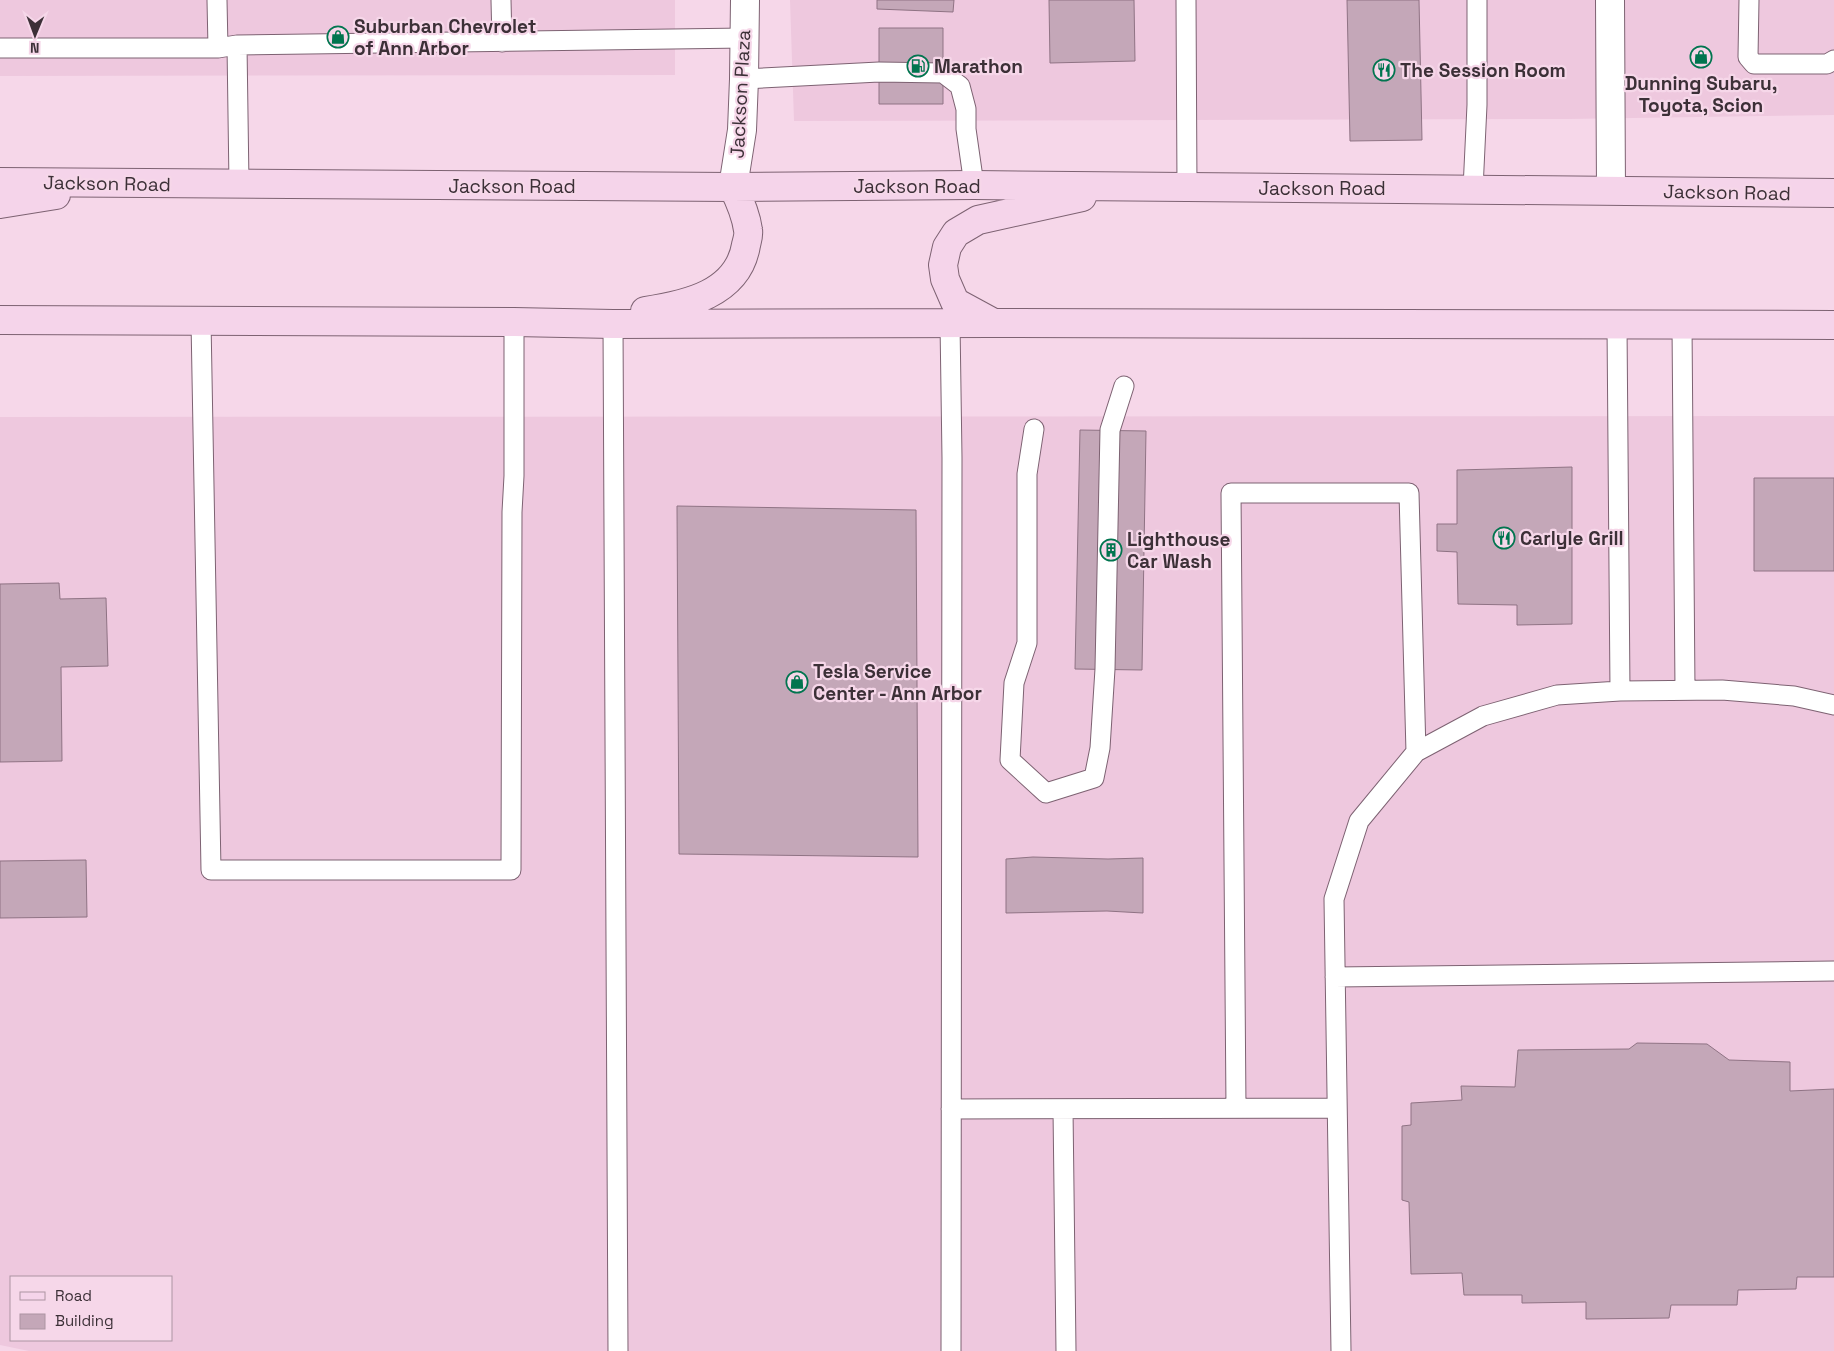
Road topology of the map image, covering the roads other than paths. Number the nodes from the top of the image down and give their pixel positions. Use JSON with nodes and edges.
{"nodes":[{"id":1,"x":217,"y":0,"type":"edge"},
{"id":2,"x":501,"y":0,"type":"edge"},
{"id":3,"x":745,"y":0,"type":"edge"},
{"id":4,"x":1186,"y":0,"type":"edge"},
{"id":5,"x":1477,"y":0,"type":"edge"},
{"id":6,"x":1610,"y":0,"type":"edge"},
{"id":7,"x":1749,"y":0,"type":"edge"},
{"id":8,"x":745,"y":38,"type":"junction"},
{"id":9,"x":502,"y":42,"type":"junction"},
{"id":10,"x":237,"y":46,"type":"junction"},
{"id":11,"x":0,"y":48,"type":"edge"},
{"id":12,"x":218,"y":48,"type":"junction"},
{"id":13,"x":1834,"y":60,"type":"edge"},
{"id":14,"x":744,"y":79,"type":"junction"},
{"id":15,"x":0,"y":182,"type":"edge"},
{"id":16,"x":134,"y":183,"type":"junction"},
{"id":17,"x":240,"y":184,"type":"junction"},
{"id":18,"x":974,"y":185,"type":"junction"},
{"id":19,"x":1130,"y":186,"type":"junction"},
{"id":20,"x":733,"y":187,"type":"junction"},
{"id":21,"x":1187,"y":187,"type":"junction"},
{"id":22,"x":1474,"y":189,"type":"junction"},
{"id":23,"x":1612,"y":190,"type":"junction"},
{"id":24,"x":1834,"y":193,"type":"edge"},
{"id":25,"x":0,"y":204,"type":"edge"},
{"id":26,"x":0,"y":320,"type":"edge"},
{"id":27,"x":201,"y":321,"type":"junction"},
{"id":28,"x":514,"y":322,"type":"junction"},
{"id":29,"x":569,"y":322,"type":"junction"},
{"id":30,"x":950,"y":323,"type":"junction"},
{"id":31,"x":993,"y":323,"type":"junction"},
{"id":32,"x":613,"y":324,"type":"junction"},
{"id":33,"x":1616,"y":325,"type":"junction"},
{"id":34,"x":1682,"y":325,"type":"junction"},
{"id":35,"x":1834,"y":325,"type":"edge"},
{"id":36,"x":1124,"y":386,"type":"dead end"},
{"id":37,"x":1034,"y":429,"type":"dead end"},
{"id":38,"x":1684,"y":690,"type":"junction"},
{"id":39,"x":1620,"y":691,"type":"junction"},
{"id":40,"x":1834,"y":705,"type":"edge"},
{"id":41,"x":1416,"y":752,"type":"junction"},
{"id":42,"x":1834,"y":971,"type":"edge"},
{"id":43,"x":1335,"y":977,"type":"junction"},
{"id":44,"x":1236,"y":1108,"type":"junction"},
{"id":45,"x":1337,"y":1108,"type":"junction"},
{"id":46,"x":951,"y":1109,"type":"junction"},
{"id":47,"x":1063,"y":1109,"type":"junction"},
{"id":48,"x":618,"y":1351,"type":"edge"},
{"id":49,"x":951,"y":1351,"type":"edge"},
{"id":50,"x":1066,"y":1351,"type":"edge"},
{"id":51,"x":1341,"y":1351,"type":"edge"}],
"edges":[{"from":1,"to":12,"type":"lane"},
{"from":2,"to":9,"type":"lane"},
{"from":3,"to":8,"type":"street","name":"Jackson Plaza"},
{"from":4,"to":21,"type":"lane"},
{"from":5,"to":22,"type":"lane"},
{"from":6,"to":23,"type":"street"},
{"from":7,"to":13,"type":"lane"},
{"from":8,"to":9,"type":"lane"},
{"from":8,"to":14,"type":"street","name":"Jackson Plaza"},
{"from":9,"to":10,"type":"lane"},
{"from":10,"to":12,"type":"lane"},
{"from":10,"to":17,"type":"lane"},
{"from":11,"to":12,"type":"lane"},
{"from":14,"to":18,"type":"lane"},
{"from":14,"to":20,"type":"street","name":"Jackson Plaza"},
{"from":15,"to":16,"type":"main road","name":"Jackson Road"},
{"from":16,"to":17,"type":"main road","name":"Jackson Road"},
{"from":16,"to":25,"type":"main road"},
{"from":17,"to":20,"type":"main road","name":"Jackson Road"},
{"from":18,"to":19,"type":"main road","name":"Jackson Road"},
{"from":18,"to":20,"type":"main road","name":"Jackson Road"},
{"from":19,"to":21,"type":"main road","name":"Jackson Road"},
{"from":19,"to":31,"type":"main road"},
{"from":20,"to":29,"type":"main road"},
{"from":21,"to":22,"type":"main road","name":"Jackson Road"},
{"from":22,"to":23,"type":"main road","name":"Jackson Road"},
{"from":23,"to":24,"type":"main road","name":"Jackson Road"},
{"from":26,"to":27,"type":"main road"},
{"from":27,"to":28,"type":"main road"},
{"from":27,"to":28,"type":"lane"},
{"from":28,"to":29,"type":"main road"},
{"from":29,"to":32,"type":"main road"},
{"from":30,"to":31,"type":"main road"},
{"from":30,"to":32,"type":"main road"},
{"from":30,"to":46,"type":"lane"},
{"from":31,"to":33,"type":"main road"},
{"from":32,"to":48,"type":"lane"},
{"from":33,"to":34,"type":"main road"},
{"from":33,"to":39,"type":"lane"},
{"from":34,"to":35,"type":"main road"},
{"from":34,"to":38,"type":"lane"},
{"from":36,"to":37,"type":"lane"},
{"from":38,"to":39,"type":"lane"},
{"from":38,"to":40,"type":"lane"},
{"from":39,"to":41,"type":"lane"},
{"from":41,"to":43,"type":"lane"},
{"from":41,"to":44,"type":"lane"},
{"from":42,"to":43,"type":"lane"},
{"from":43,"to":45,"type":"lane"},
{"from":44,"to":45,"type":"lane"},
{"from":44,"to":47,"type":"lane"},
{"from":45,"to":51,"type":"lane"},
{"from":46,"to":47,"type":"lane"},
{"from":46,"to":49,"type":"lane"},
{"from":47,"to":50,"type":"lane"}]}
